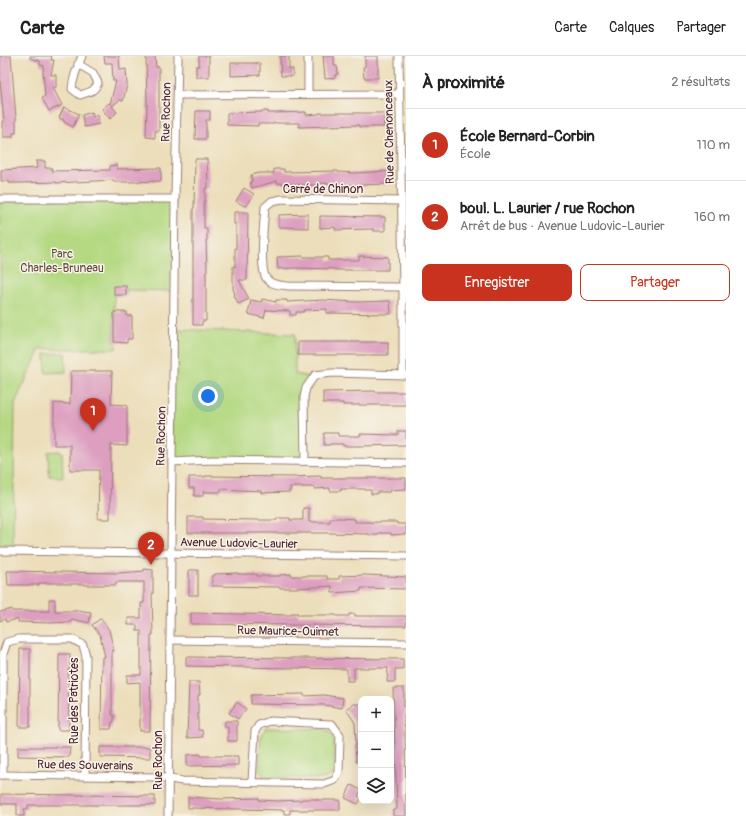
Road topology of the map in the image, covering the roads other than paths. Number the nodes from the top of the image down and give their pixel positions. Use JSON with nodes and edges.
{"nodes":[{"id":1,"x":82,"y":56,"type":"edge"},
{"id":2,"x":178,"y":56,"type":"edge"},
{"id":3,"x":308,"y":56,"type":"edge"},
{"id":4,"x":399,"y":56,"type":"edge"},
{"id":5,"x":78,"y":64,"type":"dead end"},
{"id":6,"x":308,"y":94,"type":"junction"},
{"id":7,"x":399,"y":94,"type":"junction"},
{"id":8,"x":178,"y":95,"type":"junction"},
{"id":9,"x":0,"y":199,"type":"edge"},
{"id":10,"x":175,"y":200,"type":"junction"},
{"id":11,"x":402,"y":201,"type":"junction"},
{"id":12,"x":403,"y":287,"type":"junction"},
{"id":13,"x":404,"y":375,"type":"edge"},
{"id":14,"x":305,"y":461,"type":"junction"},
{"id":15,"x":172,"y":462,"type":"junction"},
{"id":16,"x":406,"y":463,"type":"edge"},
{"id":17,"x":0,"y":551,"type":"edge"},
{"id":18,"x":170,"y":553,"type":"junction"},
{"id":19,"x":406,"y":556,"type":"edge"},
{"id":20,"x":170,"y":640,"type":"junction"},
{"id":21,"x":406,"y":643,"type":"edge"},
{"id":22,"x":2,"y":775,"type":"edge"},
{"id":23,"x":85,"y":776,"type":"junction"},
{"id":24,"x":169,"y":780,"type":"junction"},
{"id":25,"x":252,"y":782,"type":"junction"},
{"id":26,"x":168,"y":816,"type":"edge"}],
"edges":[{"from":1,"to":5,"type":"street"},
{"from":2,"to":8,"type":"street","name":"Rue Rochon"},
{"from":3,"to":6,"type":"street"},
{"from":4,"to":7,"type":"street","name":"Rue de Chenonceaux"},
{"from":6,"to":7,"type":"street"},
{"from":6,"to":8,"type":"street"},
{"from":7,"to":11,"type":"street","name":"Rue de Chenonceaux"},
{"from":8,"to":10,"type":"street","name":"Rue Rochon"},
{"from":9,"to":10,"type":"street"},
{"from":10,"to":15,"type":"street","name":"Rue Rochon"},
{"from":11,"to":12,"type":"street","name":"Rue de Chenonceaux"},
{"from":11,"to":12,"type":"street","name":"Carré de Chinon"},
{"from":12,"to":13,"type":"street","name":"Rue de Chenonceaux"},
{"from":13,"to":14,"type":"street"},
{"from":14,"to":15,"type":"street"},
{"from":14,"to":16,"type":"street"},
{"from":15,"to":18,"type":"street","name":"Rue Rochon"},
{"from":17,"to":18,"type":"street","name":"Avenue Ludovic-Laurier"},
{"from":18,"to":19,"type":"street","name":"Avenue Ludovic-Laurier"},
{"from":18,"to":20,"type":"street","name":"Rue Rochon"},
{"from":20,"to":21,"type":"street","name":"Rue Maurice-Ouimet"},
{"from":20,"to":24,"type":"street","name":"Rue Rochon"},
{"from":22,"to":23,"type":"street","name":"Rue des Souverains"},
{"from":22,"to":23,"type":"street","name":"Rue des Patriotes"},
{"from":23,"to":24,"type":"street","name":"Rue des Souverains"},
{"from":24,"to":25,"type":"street","name":"Rue des Souverains"},
{"from":24,"to":26,"type":"street","name":"Rue Rochon"},
{"from":25,"to":25,"type":"street","name":"Rue des Souverains"}]}
